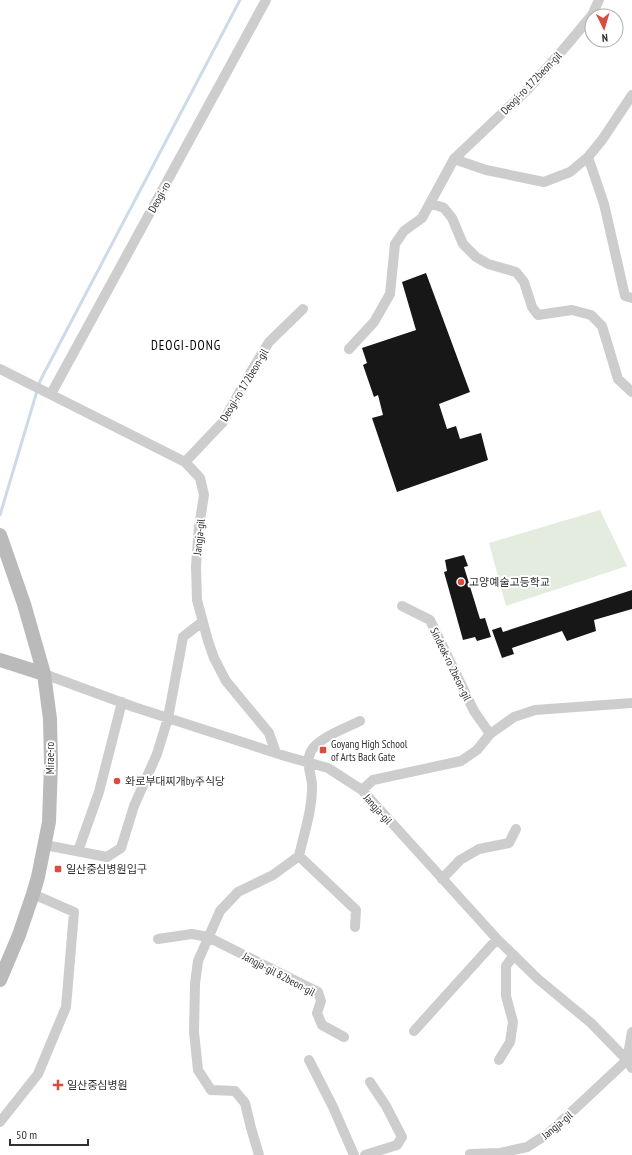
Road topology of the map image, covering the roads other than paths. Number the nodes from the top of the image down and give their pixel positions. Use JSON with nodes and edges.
{"nodes":[{"id":1,"x":266,"y":0,"type":"edge"},
{"id":2,"x":600,"y":0,"type":"edge"},
{"id":3,"x":632,"y":96,"type":"edge"},
{"id":4,"x":588,"y":157,"type":"junction"},
{"id":5,"x":454,"y":159,"type":"junction"},
{"id":6,"x":430,"y":203,"type":"junction"},
{"id":7,"x":632,"y":298,"type":"edge"},
{"id":8,"x":303,"y":309,"type":"dead end"},
{"id":9,"x":349,"y":349,"type":"dead end"},
{"id":10,"x":0,"y":369,"type":"edge"},
{"id":11,"x":632,"y":392,"type":"edge"},
{"id":12,"x":48,"y":393,"type":"junction"},
{"id":13,"x":185,"y":462,"type":"junction"},
{"id":14,"x":1,"y":538,"type":"edge"},
{"id":15,"x":402,"y":606,"type":"dead end"},
{"id":16,"x":202,"y":622,"type":"junction"},
{"id":17,"x":0,"y":660,"type":"edge"},
{"id":18,"x":44,"y":674,"type":"junction"},
{"id":19,"x":122,"y":702,"type":"junction"},
{"id":20,"x":632,"y":703,"type":"edge"},
{"id":21,"x":168,"y":718,"type":"junction"},
{"id":22,"x":360,"y":721,"type":"dead end"},
{"id":23,"x":490,"y":734,"type":"junction"},
{"id":24,"x":276,"y":753,"type":"junction"},
{"id":25,"x":307,"y":763,"type":"junction"},
{"id":26,"x":362,"y":790,"type":"junction"},
{"id":27,"x":516,"y":829,"type":"dead end"},
{"id":28,"x":45,"y":845,"type":"junction"},
{"id":29,"x":78,"y":851,"type":"junction"},
{"id":30,"x":298,"y":856,"type":"junction"},
{"id":31,"x":442,"y":879,"type":"junction"},
{"id":32,"x":33,"y":894,"type":"junction"},
{"id":33,"x":355,"y":927,"type":"dead end"},
{"id":34,"x":158,"y":938,"type":"dead end"},
{"id":35,"x":208,"y":938,"type":"junction"},
{"id":36,"x":497,"y":939,"type":"junction"},
{"id":37,"x":514,"y":955,"type":"junction"},
{"id":38,"x":0,"y":980,"type":"edge"},
{"id":39,"x":414,"y":1031,"type":"dead end"},
{"id":40,"x":632,"y":1032,"type":"edge"},
{"id":41,"x":344,"y":1037,"type":"dead end"},
{"id":42,"x":309,"y":1060,"type":"dead end"},
{"id":43,"x":499,"y":1060,"type":"dead end"},
{"id":44,"x":630,"y":1063,"type":"edge"},
{"id":45,"x":370,"y":1082,"type":"dead end"},
{"id":46,"x":0,"y":1122,"type":"edge"},
{"id":47,"x":470,"y":1154,"type":"dead end"},
{"id":48,"x":259,"y":1155,"type":"edge"},
{"id":49,"x":354,"y":1155,"type":"edge"},
{"id":50,"x":365,"y":1155,"type":"edge"}],
"edges":[{"from":1,"to":12,"type":"street","name":"Deogi-ro"},
{"from":2,"to":5,"type":"street","name":"Deogi-ro 172beon-gil"},
{"from":3,"to":4,"type":"street"},
{"from":4,"to":5,"type":"street"},
{"from":4,"to":7,"type":"street"},
{"from":5,"to":6,"type":"street","name":"Deogi-ro 172beon-gil"},
{"from":6,"to":9,"type":"street","name":"Deogi-ro 172beon-gil"},
{"from":6,"to":11,"type":"street"},
{"from":8,"to":13,"type":"street","name":"Deogi-ro 172beon-gil"},
{"from":10,"to":12,"type":"street","name":"Jangja-gil"},
{"from":12,"to":13,"type":"street","name":"Jangja-gil"},
{"from":13,"to":16,"type":"street","name":"Jangja-gil"},
{"from":14,"to":18,"type":"street","name":"Mirae-ro"},
{"from":15,"to":23,"type":"street","name":"Sindeok-ro 2beon-gil"},
{"from":16,"to":21,"type":"street"},
{"from":16,"to":24,"type":"street","name":"Jangja-gil"},
{"from":17,"to":18,"type":"street","name":"Jangja-gil"},
{"from":18,"to":19,"type":"street","name":"Jangja-gil"},
{"from":18,"to":28,"type":"street","name":"Mirae-ro"},
{"from":19,"to":21,"type":"street","name":"Jangja-gil"},
{"from":19,"to":29,"type":"street"},
{"from":20,"to":23,"type":"street"},
{"from":21,"to":24,"type":"street","name":"Jangja-gil"},
{"from":21,"to":29,"type":"street"},
{"from":22,"to":25,"type":"street"},
{"from":23,"to":26,"type":"street"},
{"from":24,"to":25,"type":"street","name":"Jangja-gil"},
{"from":25,"to":26,"type":"street","name":"Jangja-gil"},
{"from":25,"to":30,"type":"street"},
{"from":26,"to":31,"type":"street","name":"Jangja-gil"},
{"from":27,"to":31,"type":"street"},
{"from":28,"to":29,"type":"street"},
{"from":28,"to":32,"type":"street","name":"Mirae-ro"},
{"from":30,"to":33,"type":"street"},
{"from":30,"to":35,"type":"street"},
{"from":31,"to":36,"type":"street","name":"Jangja-gil"},
{"from":32,"to":38,"type":"street","name":"Mirae-ro"},
{"from":32,"to":46,"type":"street"},
{"from":34,"to":35,"type":"street","name":"Jangja-gil 82beon-gil"},
{"from":35,"to":41,"type":"street","name":"Jangja-gil 82beon-gil"},
{"from":35,"to":48,"type":"street"},
{"from":36,"to":37,"type":"street","name":"Jangja-gil"},
{"from":36,"to":39,"type":"street"},
{"from":37,"to":43,"type":"street"},
{"from":37,"to":44,"type":"street","name":"Jangja-gil"},
{"from":40,"to":44,"type":"street"},
{"from":42,"to":49,"type":"street"},
{"from":44,"to":47,"type":"street","name":"Jangja-gil"},
{"from":45,"to":50,"type":"street"}]}
